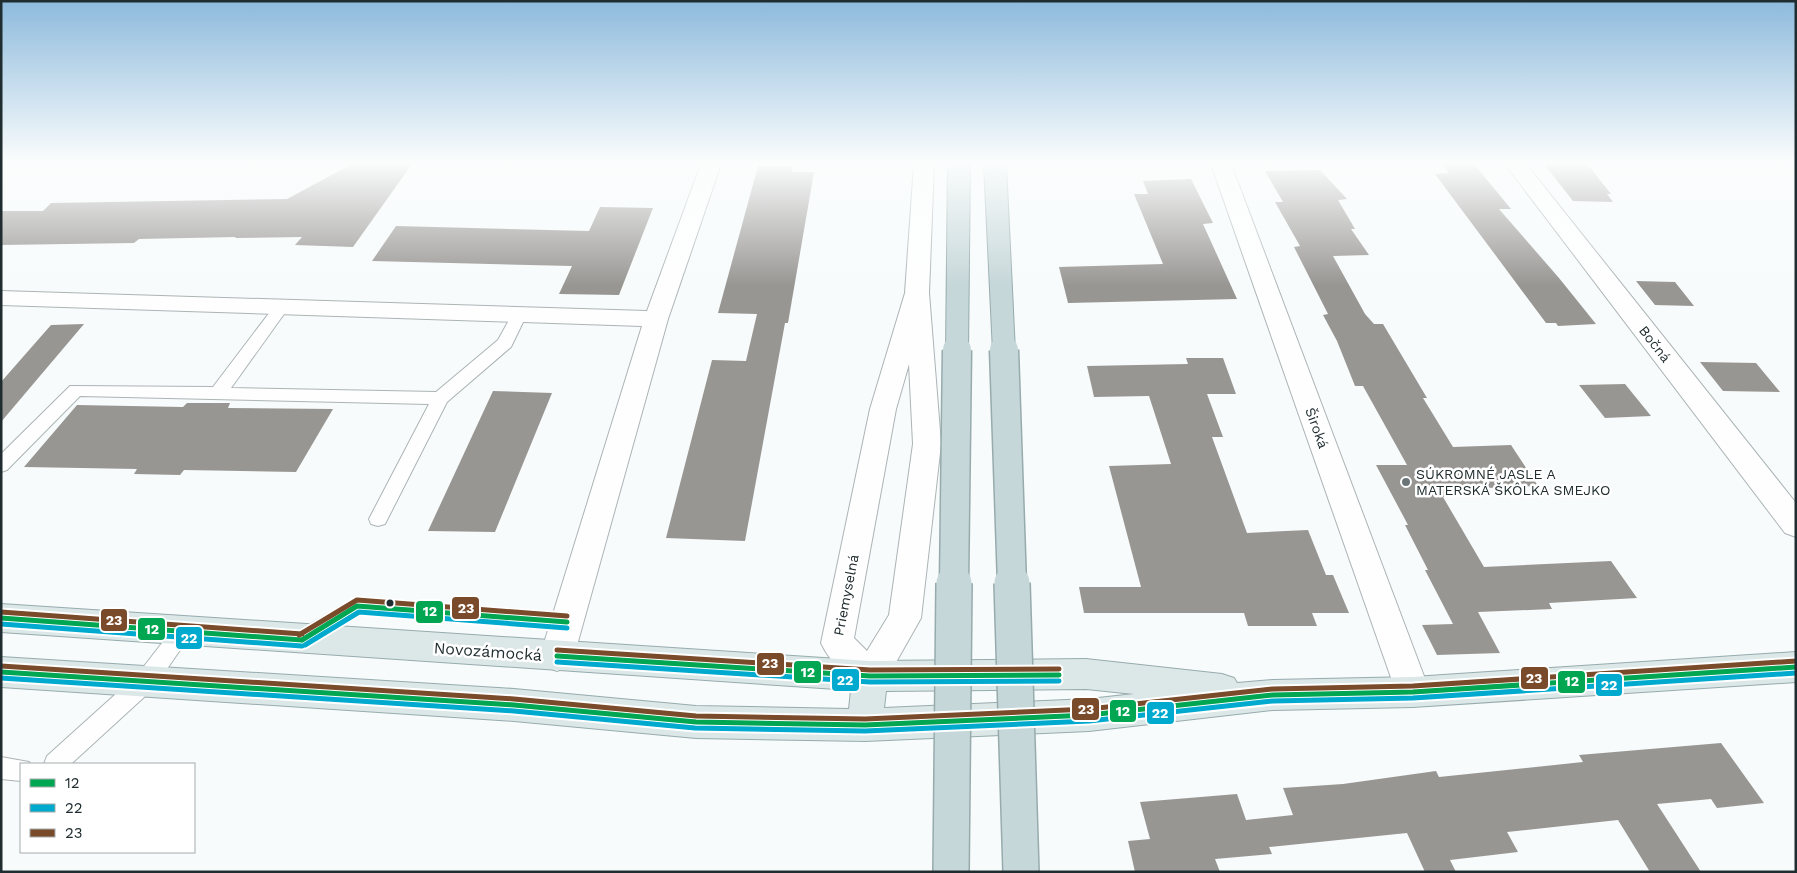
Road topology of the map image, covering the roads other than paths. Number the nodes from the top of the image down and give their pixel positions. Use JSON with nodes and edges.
{"nodes":[{"id":1,"x":697,"y":205,"type":"edge"},
{"id":2,"x":922,"y":205,"type":"edge"},
{"id":3,"x":959,"y":205,"type":"edge"},
{"id":4,"x":997,"y":205,"type":"edge"},
{"id":5,"x":1236,"y":205,"type":"edge"},
{"id":6,"x":1546,"y":205,"type":"edge"},
{"id":7,"x":917,"y":293,"type":"junction"},
{"id":8,"x":1,"y":298,"type":"edge"},
{"id":9,"x":281,"y":307,"type":"junction"},
{"id":10,"x":519,"y":314,"type":"junction"},
{"id":11,"x":656,"y":318,"type":"junction"},
{"id":12,"x":217,"y":394,"type":"junction"},
{"id":13,"x":440,"y":398,"type":"junction"},
{"id":14,"x":1,"y":465,"type":"edge"},
{"id":15,"x":378,"y":519,"type":"dead end"},
{"id":16,"x":1796,"y":525,"type":"edge"},
{"id":17,"x":1,"y":618,"type":"edge"},
{"id":18,"x":568,"y":622,"type":"junction"},
{"id":19,"x":183,"y":631,"type":"junction"},
{"id":20,"x":302,"y":640,"type":"junction"},
{"id":21,"x":557,"y":656,"type":"junction"},
{"id":22,"x":1796,"y":667,"type":"edge"},
{"id":23,"x":1,"y":672,"type":"edge"},
{"id":24,"x":870,"y":676,"type":"junction"},
{"id":25,"x":146,"y":681,"type":"junction"},
{"id":26,"x":1413,"y":692,"type":"junction"},
{"id":27,"x":1273,"y":695,"type":"junction"},
{"id":28,"x":865,"y":725,"type":"junction"},
{"id":29,"x":56,"y":763,"type":"edge"},
{"id":30,"x":1,"y":768,"type":"edge"},
{"id":31,"x":20,"y":770,"type":"edge"},
{"id":32,"x":951,"y":872,"type":"edge"},
{"id":33,"x":1021,"y":872,"type":"edge"}],
"edges":[{"from":1,"to":11,"type":"street"},
{"from":2,"to":7,"type":"street","name":"Priemyselná"},
{"from":3,"to":32,"type":"highway","bridge":true},
{"from":4,"to":33,"type":"highway","bridge":true},
{"from":5,"to":26,"type":"street","name":"Široká"},
{"from":6,"to":16,"type":"street","name":"Bočná"},
{"from":7,"to":24,"type":"street","name":"Priemyselná"},
{"from":7,"to":24,"type":"street","name":"Priemyselná"},
{"from":8,"to":9,"type":"street"},
{"from":9,"to":10,"type":"street"},
{"from":9,"to":12,"type":"lane"},
{"from":10,"to":11,"type":"street"},
{"from":10,"to":13,"type":"lane"},
{"from":11,"to":18,"type":"street"},
{"from":12,"to":13,"type":"lane"},
{"from":12,"to":14,"type":"lane"},
{"from":13,"to":15,"type":"lane"},
{"from":17,"to":19,"type":"main road","name":"Novozámocká"},
{"from":18,"to":20,"type":"lane"},
{"from":18,"to":21,"type":"street"},
{"from":19,"to":20,"type":"main road","name":"Novozámocká"},
{"from":19,"to":25,"type":"lane"},
{"from":20,"to":21,"type":"main road","name":"Novozámocká"},
{"from":21,"to":24,"type":"main road","name":"Novozámocká"},
{"from":22,"to":26,"type":"main road","name":"Novozámocká"},
{"from":23,"to":25,"type":"main road","name":"Novozámocká"},
{"from":24,"to":27,"type":"main road","name":"Novozámocká"},
{"from":24,"to":28,"type":"main road"},
{"from":25,"to":28,"type":"main road","name":"Novozámocká"},
{"from":25,"to":29,"type":"lane"},
{"from":26,"to":27,"type":"main road","name":"Novozámocká"},
{"from":27,"to":28,"type":"main road","name":"Novozámocká"},
{"from":30,"to":31,"type":"lane"}]}
